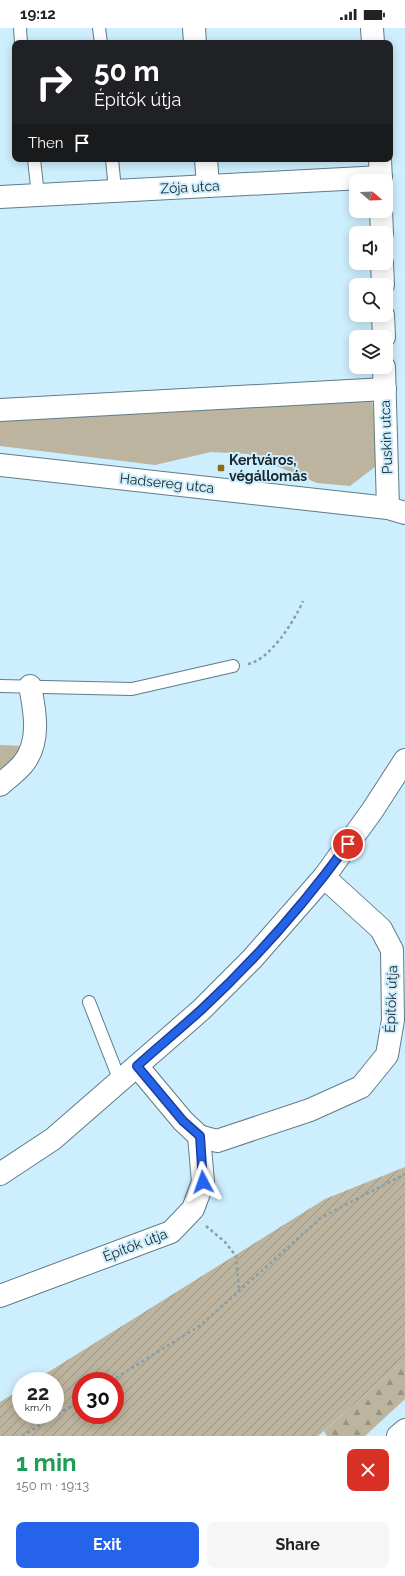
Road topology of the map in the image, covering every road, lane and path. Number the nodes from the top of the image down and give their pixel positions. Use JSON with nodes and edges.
{"nodes":[{"id":1,"x":20,"y":28,"type":"edge"},
{"id":2,"x":99,"y":28,"type":"edge"},
{"id":3,"x":194,"y":28,"type":"edge"},
{"id":4,"x":372,"y":28,"type":"edge"},
{"id":5,"x":21,"y":40,"type":"edge"},
{"id":6,"x":101,"y":40,"type":"edge"},
{"id":7,"x":195,"y":40,"type":"edge"},
{"id":8,"x":373,"y":40,"type":"edge"},
{"id":9,"x":34,"y":162,"type":"edge"},
{"id":10,"x":112,"y":162,"type":"edge"},
{"id":11,"x":206,"y":162,"type":"edge"},
{"id":12,"x":381,"y":172,"type":"edge"},
{"id":13,"x":208,"y":186,"type":"junction"},
{"id":14,"x":115,"y":190,"type":"junction"},
{"id":15,"x":38,"y":195,"type":"junction"},
{"id":16,"x":0,"y":197,"type":"edge"},
{"id":17,"x":384,"y":374,"type":"edge"},
{"id":18,"x":384,"y":389,"type":"junction"},
{"id":19,"x":0,"y":410,"type":"edge"},
{"id":20,"x":0,"y":465,"type":"edge"},
{"id":21,"x":396,"y":510,"type":"edge"},
{"id":22,"x":303,"y":601,"type":"dead end"},
{"id":23,"x":233,"y":666,"type":"joint"},
{"id":24,"x":0,"y":686,"type":"edge"},
{"id":25,"x":30,"y":686,"type":"junction"},
{"id":26,"x":405,"y":760,"type":"edge"},
{"id":27,"x":0,"y":785,"type":"edge"},
{"id":28,"x":324,"y":877,"type":"junction"},
{"id":29,"x":399,"y":950,"type":"edge"},
{"id":30,"x":89,"y":1002,"type":"dead end"},
{"id":31,"x":137,"y":1066,"type":"junction"},
{"id":32,"x":120,"y":1081,"type":"junction"},
{"id":33,"x":200,"y":1136,"type":"junction"},
{"id":34,"x":0,"y":1174,"type":"edge"},
{"id":35,"x":405,"y":1174,"type":"edge"},
{"id":36,"x":193,"y":1209,"type":"junction"},
{"id":37,"x":239,"y":1290,"type":"junction"},
{"id":38,"x":0,"y":1296,"type":"edge"},
{"id":39,"x":124,"y":1373,"type":"edge"},
{"id":40,"x":72,"y":1405,"type":"edge"},
{"id":41,"x":405,"y":1430,"type":"edge"},
{"id":42,"x":22,"y":1436,"type":"edge"},
{"id":43,"x":398,"y":1436,"type":"edge"}],
"edges":[{"from":1,"to":5,"type":"lane"},
{"from":2,"to":6,"type":"lane"},
{"from":3,"to":7,"type":"main road"},
{"from":4,"to":8,"type":"main road"},
{"from":9,"to":15,"type":"lane"},
{"from":10,"to":14,"type":"lane"},
{"from":11,"to":13,"type":"main road"},
{"from":12,"to":13,"type":"main road","name":"Zója utca"},
{"from":13,"to":14,"type":"main road","name":"Zója utca"},
{"from":14,"to":15,"type":"main road","name":"Zója utca"},
{"from":15,"to":16,"type":"main road","name":"Zója utca"},
{"from":17,"to":18,"type":"main road","name":"Puskin utca"},
{"from":18,"to":19,"type":"main road"},
{"from":18,"to":21,"type":"main road","name":"Puskin utca"},
{"from":20,"to":21,"type":"main road","name":"Hadsereg utca"},
{"from":22,"to":23,"type":"path"},
{"from":23,"to":25,"type":"lane"},
{"from":24,"to":25,"type":"lane"},
{"from":25,"to":27,"type":"main road"},
{"from":26,"to":28,"type":"main road"},
{"from":28,"to":29,"type":"main road","name":"Építők útja"},
{"from":28,"to":31,"type":"main road"},
{"from":29,"to":33,"type":"main road","name":"Építők útja"},
{"from":30,"to":32,"type":"lane"},
{"from":31,"to":32,"type":"main road"},
{"from":31,"to":33,"type":"main road","name":"Építők útja"},
{"from":32,"to":34,"type":"main road"},
{"from":33,"to":36,"type":"main road","name":"Építők útja"},
{"from":35,"to":37,"type":"path"},
{"from":36,"to":37,"type":"path"},
{"from":36,"to":38,"type":"main road","name":"Építők útja"},
{"from":37,"to":39,"type":"path"},
{"from":40,"to":42,"type":"path"},
{"from":41,"to":43,"type":"main road"}]}
